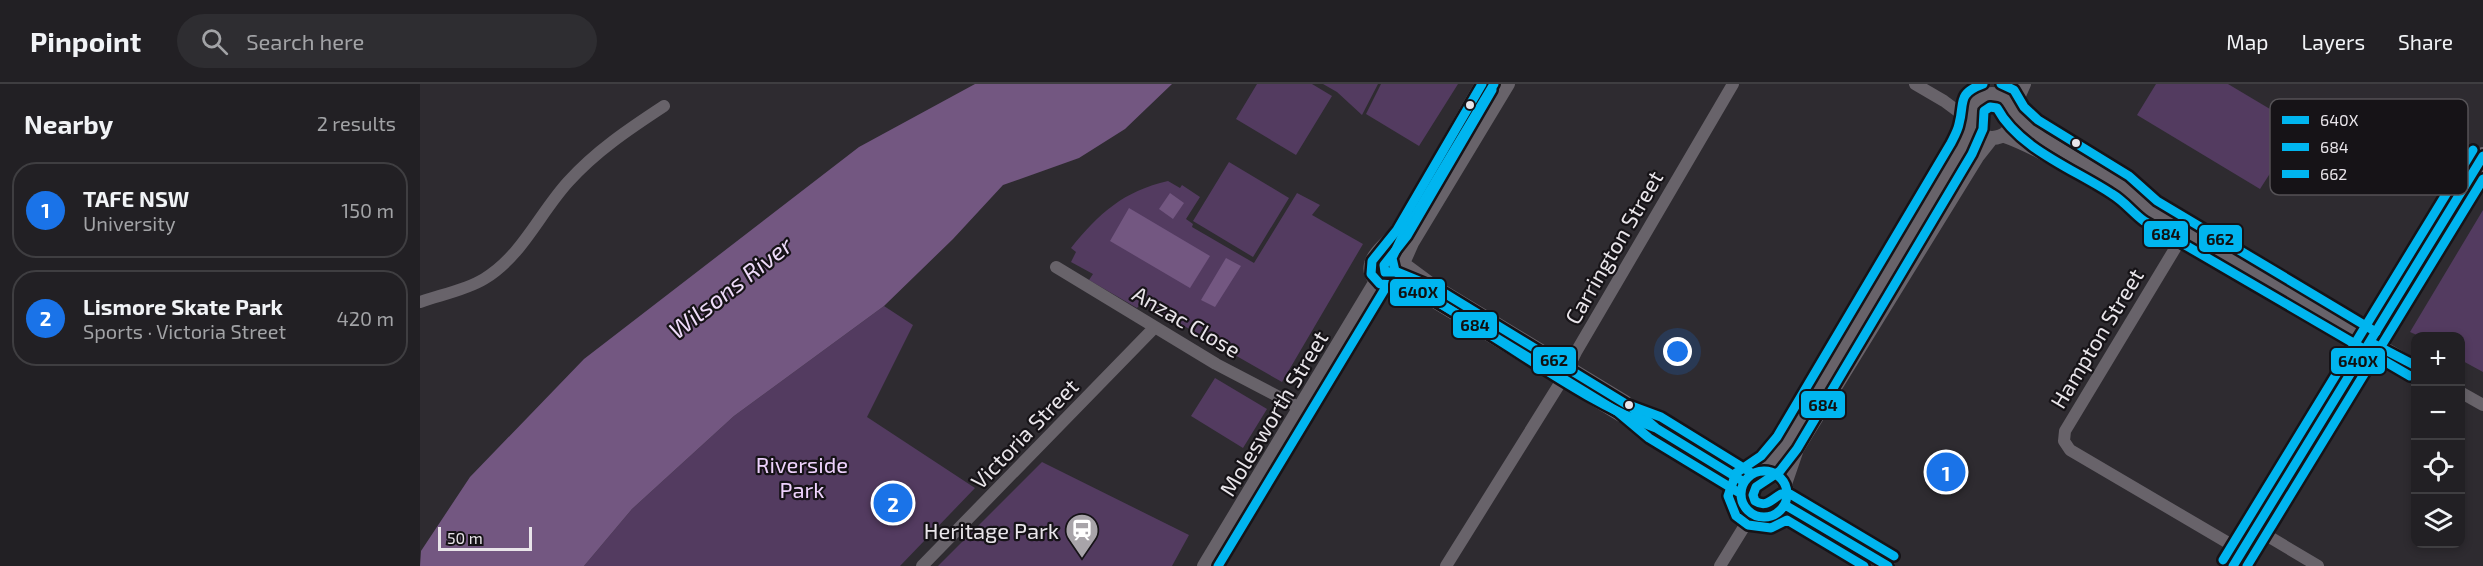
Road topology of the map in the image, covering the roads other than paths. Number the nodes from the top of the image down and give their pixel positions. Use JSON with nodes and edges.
{"nodes":[{"id":1,"x":1482,"y":84,"type":"edge"},
{"id":2,"x":1508,"y":84,"type":"edge"},
{"id":3,"x":1733,"y":84,"type":"edge"},
{"id":4,"x":1915,"y":84,"type":"edge"},
{"id":5,"x":2024,"y":84,"type":"edge"},
{"id":6,"x":1993,"y":89,"type":"edge"},
{"id":7,"x":664,"y":106,"type":"dead end"},
{"id":8,"x":2014,"y":112,"type":"junction"},
{"id":9,"x":1972,"y":123,"type":"junction"},
{"id":10,"x":1997,"y":137,"type":"junction"},
{"id":11,"x":2483,"y":156,"type":"edge"},
{"id":12,"x":2468,"y":181,"type":"edge"},
{"id":13,"x":2459,"y":195,"type":"edge"},
{"id":14,"x":2150,"y":211,"type":"junction"},
{"id":15,"x":2185,"y":232,"type":"junction"},
{"id":16,"x":1380,"y":252,"type":"junction"},
{"id":17,"x":1405,"y":263,"type":"junction"},
{"id":18,"x":1056,"y":267,"type":"dead end"},
{"id":19,"x":1376,"y":281,"type":"junction"},
{"id":20,"x":1394,"y":284,"type":"junction"},
{"id":21,"x":420,"y":302,"type":"edge"},
{"id":22,"x":1154,"y":328,"type":"junction"},
{"id":23,"x":2370,"y":342,"type":"junction"},
{"id":24,"x":2411,"y":364,"type":"edge"},
{"id":25,"x":1565,"y":374,"type":"junction"},
{"id":26,"x":2465,"y":395,"type":"edge"},
{"id":27,"x":2483,"y":405,"type":"edge"},
{"id":28,"x":1300,"y":408,"type":"junction"},
{"id":29,"x":1656,"y":428,"type":"junction"},
{"id":30,"x":1760,"y":471,"type":"junction"},
{"id":31,"x":1744,"y":482,"type":"junction"},
{"id":32,"x":1785,"y":484,"type":"junction"},
{"id":33,"x":1785,"y":505,"type":"junction"},
{"id":34,"x":1752,"y":514,"type":"junction"},
{"id":35,"x":2256,"y":529,"type":"junction"},
{"id":36,"x":2237,"y":559,"type":"edge"},
{"id":37,"x":922,"y":566,"type":"edge"},
{"id":38,"x":1204,"y":566,"type":"edge"},
{"id":39,"x":1446,"y":566,"type":"edge"},
{"id":40,"x":1719,"y":566,"type":"edge"},
{"id":41,"x":1888,"y":566,"type":"edge"},
{"id":42,"x":2318,"y":566,"type":"edge"}],
"edges":[{"from":1,"to":16,"type":"street"},
{"from":2,"to":17,"type":"street"},
{"from":3,"to":25,"type":"street","name":"Carrington Street"},
{"from":4,"to":9,"type":"street"},
{"from":5,"to":8,"type":"street"},
{"from":6,"to":8,"type":"street"},
{"from":6,"to":9,"type":"street"},
{"from":7,"to":21,"type":"street"},
{"from":8,"to":10,"type":"street"},
{"from":8,"to":14,"type":"street"},
{"from":9,"to":10,"type":"street"},
{"from":9,"to":30,"type":"street"},
{"from":10,"to":14,"type":"street"},
{"from":10,"to":32,"type":"street"},
{"from":11,"to":12,"type":"main road"},
{"from":13,"to":23,"type":"main road"},
{"from":14,"to":15,"type":"street"},
{"from":15,"to":23,"type":"street"},
{"from":15,"to":36,"type":"street","name":"Hampton Street"},
{"from":16,"to":17,"type":"street"},
{"from":16,"to":19,"type":"street"},
{"from":17,"to":20,"type":"street"},
{"from":17,"to":25,"type":"street"},
{"from":18,"to":22,"type":"street","name":"Anzac Close"},
{"from":19,"to":20,"type":"street"},
{"from":19,"to":28,"type":"street","name":"Molesworth Street"},
{"from":20,"to":25,"type":"street"},
{"from":22,"to":28,"type":"street","name":"Anzac Close"},
{"from":22,"to":37,"type":"street","name":"Victoria Street"},
{"from":23,"to":24,"type":"street"},
{"from":23,"to":35,"type":"main road"},
{"from":25,"to":29,"type":"street"},
{"from":25,"to":29,"type":"street"},
{"from":25,"to":39,"type":"street","name":"Carrington Street"},
{"from":26,"to":27,"type":"street"},
{"from":28,"to":38,"type":"street","name":"Molesworth Street"},
{"from":29,"to":31,"type":"street"},
{"from":30,"to":31,"type":"street"},
{"from":30,"to":32,"type":"street"},
{"from":31,"to":34,"type":"street"},
{"from":32,"to":33,"type":"street"},
{"from":33,"to":34,"type":"street"},
{"from":33,"to":41,"type":"street"},
{"from":34,"to":40,"type":"street"},
{"from":35,"to":36,"type":"main road"},
{"from":35,"to":42,"type":"street"}]}
